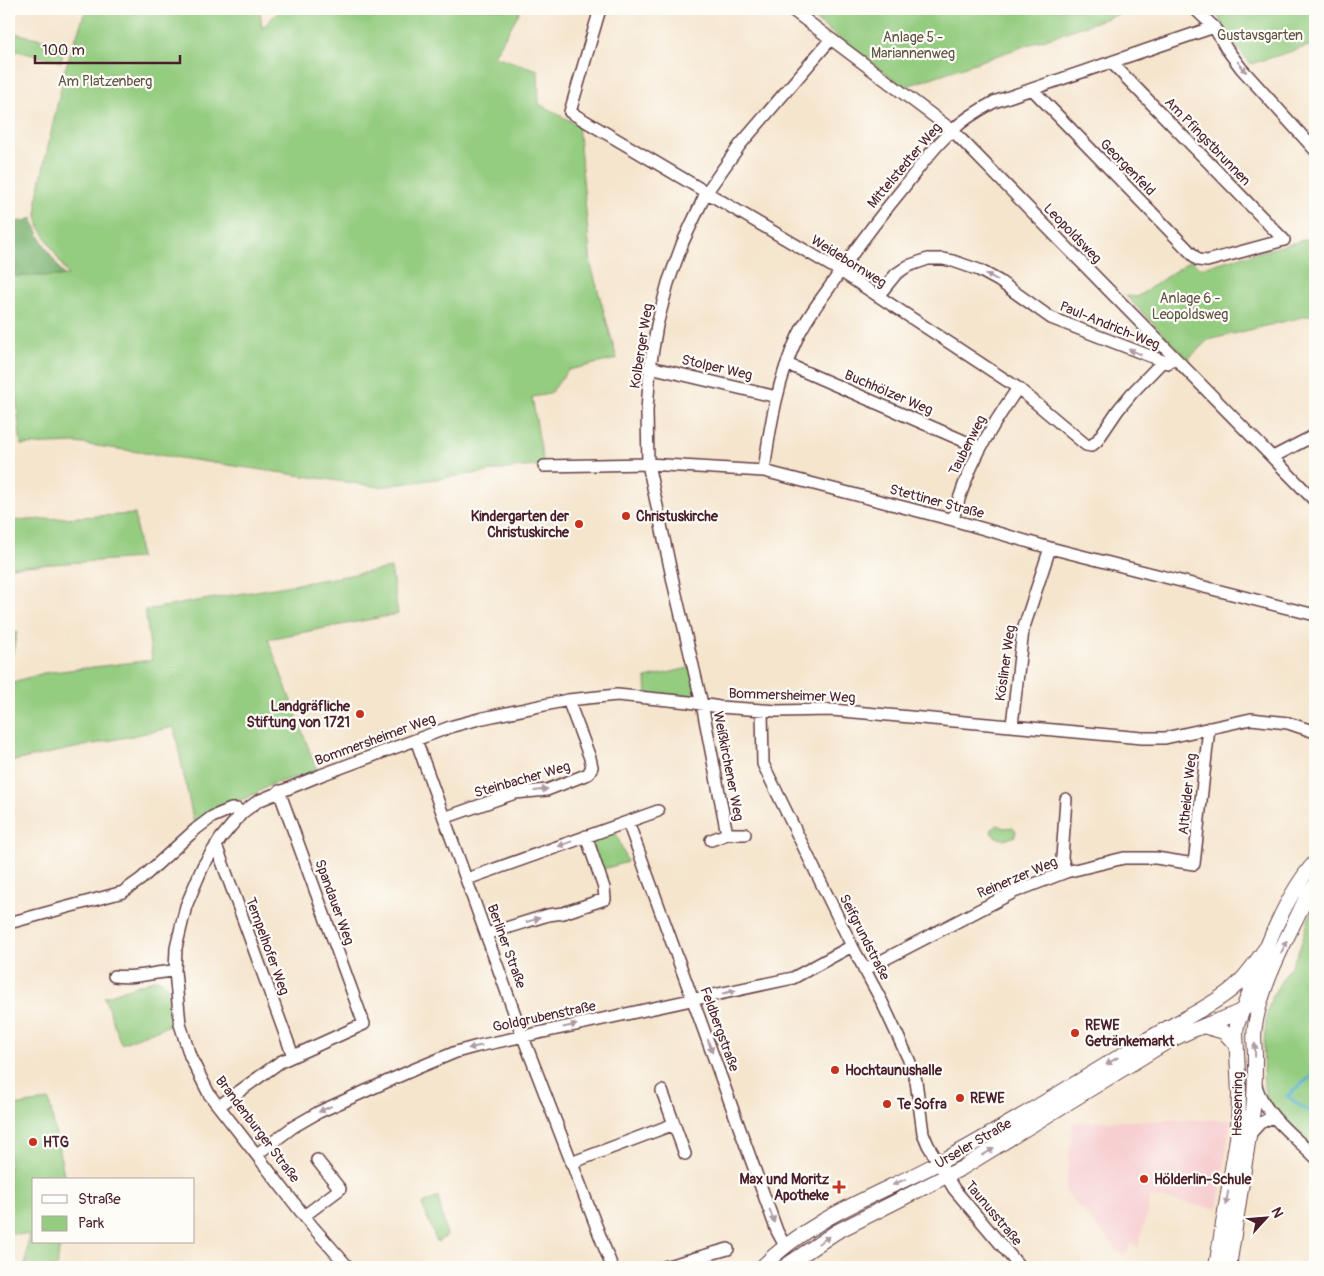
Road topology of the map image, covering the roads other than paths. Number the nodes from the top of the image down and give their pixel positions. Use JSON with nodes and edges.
{"nodes":[{"id":1,"x":600,"y":9,"type":"edge"},
{"id":2,"x":791,"y":9,"type":"edge"},
{"id":3,"x":1195,"y":9,"type":"edge"},
{"id":4,"x":1214,"y":27,"type":"junction"},
{"id":5,"x":831,"y":39,"type":"junction"},
{"id":6,"x":1111,"y":62,"type":"junction"},
{"id":7,"x":1032,"y":89,"type":"junction"},
{"id":8,"x":952,"y":130,"type":"junction"},
{"id":9,"x":1315,"y":150,"type":"edge"},
{"id":10,"x":706,"y":193,"type":"junction"},
{"id":11,"x":1204,"y":261,"type":"joint"},
{"id":12,"x":840,"y":271,"type":"junction"},
{"id":13,"x":878,"y":296,"type":"junction"},
{"id":14,"x":1162,"y":362,"type":"junction"},
{"id":15,"x":787,"y":364,"type":"junction"},
{"id":16,"x":1182,"y":366,"type":"junction"},
{"id":17,"x":650,"y":367,"type":"junction"},
{"id":18,"x":1018,"y":388,"type":"junction"},
{"id":19,"x":777,"y":397,"type":"junction"},
{"id":20,"x":1315,"y":435,"type":"edge"},
{"id":21,"x":980,"y":448,"type":"junction"},
{"id":22,"x":1273,"y":457,"type":"junction"},
{"id":23,"x":648,"y":464,"type":"junction"},
{"id":24,"x":544,"y":466,"type":"dead end"},
{"id":25,"x":764,"y":471,"type":"junction"},
{"id":26,"x":1315,"y":501,"type":"edge"},
{"id":27,"x":952,"y":520,"type":"junction"},
{"id":28,"x":1050,"y":548,"type":"junction"},
{"id":29,"x":1315,"y":615,"type":"edge"},
{"id":30,"x":568,"y":700,"type":"junction"},
{"id":31,"x":702,"y":704,"type":"junction"},
{"id":32,"x":762,"y":710,"type":"junction"},
{"id":33,"x":1012,"y":725,"type":"junction"},
{"id":34,"x":1209,"y":728,"type":"junction"},
{"id":35,"x":1315,"y":732,"type":"edge"},
{"id":36,"x":416,"y":740,"type":"junction"},
{"id":37,"x":279,"y":791,"type":"junction"},
{"id":38,"x":1066,"y":799,"type":"dead end"},
{"id":39,"x":658,"y":811,"type":"dead end"},
{"id":40,"x":242,"y":813,"type":"junction"},
{"id":41,"x":444,"y":818,"type":"junction"},
{"id":42,"x":628,"y":822,"type":"junction"},
{"id":43,"x":727,"y":834,"type":"junction"},
{"id":44,"x":745,"y":834,"type":"dead end"},
{"id":45,"x":586,"y":836,"type":"junction"},
{"id":46,"x":711,"y":840,"type":"dead end"},
{"id":47,"x":216,"y":845,"type":"junction"},
{"id":48,"x":1315,"y":862,"type":"edge"},
{"id":49,"x":1194,"y":864,"type":"joint"},
{"id":50,"x":1066,"y":872,"type":"junction"},
{"id":51,"x":467,"y":879,"type":"junction"},
{"id":52,"x":1315,"y":885,"type":"edge"},
{"id":53,"x":9,"y":923,"type":"edge"},
{"id":54,"x":487,"y":934,"type":"junction"},
{"id":55,"x":1268,"y":945,"type":"junction"},
{"id":56,"x":852,"y":946,"type":"junction"},
{"id":57,"x":864,"y":970,"type":"junction"},
{"id":58,"x":175,"y":971,"type":"junction"},
{"id":59,"x":114,"y":976,"type":"dead end"},
{"id":60,"x":1264,"y":991,"type":"junction"},
{"id":61,"x":694,"y":1000,"type":"junction"},
{"id":62,"x":1243,"y":1010,"type":"junction"},
{"id":63,"x":1184,"y":1018,"type":"junction"},
{"id":64,"x":1203,"y":1026,"type":"junction"},
{"id":65,"x":1254,"y":1031,"type":"junction"},
{"id":66,"x":523,"y":1036,"type":"junction"},
{"id":67,"x":1237,"y":1046,"type":"junction"},
{"id":68,"x":293,"y":1056,"type":"junction"},
{"id":69,"x":1255,"y":1084,"type":"junction"},
{"id":70,"x":662,"y":1091,"type":"dead end"},
{"id":71,"x":219,"y":1106,"type":"junction"},
{"id":72,"x":1273,"y":1117,"type":"junction"},
{"id":73,"x":674,"y":1124,"type":"junction"},
{"id":74,"x":1250,"y":1134,"type":"junction"},
{"id":75,"x":257,"y":1154,"type":"junction"},
{"id":76,"x":685,"y":1154,"type":"dead end"},
{"id":77,"x":1315,"y":1157,"type":"edge"},
{"id":78,"x":317,"y":1160,"type":"dead end"},
{"id":79,"x":571,"y":1163,"type":"junction"},
{"id":80,"x":938,"y":1163,"type":"junction"},
{"id":81,"x":946,"y":1177,"type":"junction"},
{"id":82,"x":304,"y":1216,"type":"junction"},
{"id":83,"x":785,"y":1246,"type":"junction"},
{"id":84,"x":728,"y":1249,"type":"dead end"},
{"id":85,"x":768,"y":1265,"type":"edge"},
{"id":86,"x":348,"y":1267,"type":"edge"},
{"id":87,"x":612,"y":1267,"type":"edge"},
{"id":88,"x":664,"y":1267,"type":"edge"},
{"id":89,"x":784,"y":1267,"type":"edge"},
{"id":90,"x":1020,"y":1267,"type":"edge"},
{"id":91,"x":1216,"y":1267,"type":"edge"},
{"id":92,"x":1229,"y":1267,"type":"edge"}],
"edges":[{"from":1,"to":10,"type":"street","name":"Weidebornweg"},
{"from":2,"to":5,"type":"street","name":"Leopoldsweg"},
{"from":3,"to":4,"type":"street"},
{"from":4,"to":6,"type":"street","name":"Mittelstedter Weg"},
{"from":4,"to":9,"type":"street","one_way":true},
{"from":5,"to":8,"type":"street","name":"Leopoldsweg"},
{"from":5,"to":10,"type":"street","name":"Kolberger Weg"},
{"from":6,"to":7,"type":"street","name":"Mittelstedter Weg"},
{"from":6,"to":11,"type":"street","name":"Am Pfingstbrunnen"},
{"from":7,"to":8,"type":"street","name":"Mittelstedter Weg"},
{"from":7,"to":11,"type":"street","name":"Georgenfeld"},
{"from":8,"to":12,"type":"street","name":"Mittelstedter Weg"},
{"from":8,"to":16,"type":"street","name":"Leopoldsweg"},
{"from":10,"to":12,"type":"street","name":"Weidebornweg"},
{"from":10,"to":17,"type":"street","name":"Kolberger Weg"},
{"from":12,"to":13,"type":"street","name":"Weidebornweg"},
{"from":12,"to":15,"type":"street","name":"Mittelstedter Weg"},
{"from":14,"to":13,"type":"street","name":"Paul-Andrich-Weg","one_way":true},
{"from":13,"to":18,"type":"street","name":"Weidebornweg"},
{"from":14,"to":16,"type":"street","name":"Paul-Andrich-Weg"},
{"from":14,"to":18,"type":"street","name":"Weidebornweg"},
{"from":15,"to":19,"type":"street","name":"Mittelstedter Weg"},
{"from":15,"to":21,"type":"street","name":"Buchhölzer Weg"},
{"from":16,"to":22,"type":"street","name":"Leopoldsweg"},
{"from":17,"to":19,"type":"street","name":"Stolper Weg"},
{"from":17,"to":23,"type":"street","name":"Kolberger Weg"},
{"from":18,"to":21,"type":"street","name":"Taubenweg"},
{"from":19,"to":25,"type":"street","name":"Mittelstedter Weg"},
{"from":20,"to":22,"type":"street"},
{"from":21,"to":27,"type":"street","name":"Taubenweg"},
{"from":22,"to":26,"type":"street","name":"Leopoldsweg"},
{"from":23,"to":24,"type":"street","name":"Stettiner Straße"},
{"from":23,"to":25,"type":"street","name":"Stettiner Straße"},
{"from":23,"to":31,"type":"street","name":"Kolberger Weg"},
{"from":25,"to":27,"type":"street","name":"Stettiner Straße"},
{"from":27,"to":28,"type":"street","name":"Stettiner Straße"},
{"from":28,"to":29,"type":"street","name":"Stettiner Straße"},
{"from":28,"to":33,"type":"street","name":"Kösliner Weg"},
{"from":30,"to":31,"type":"street","name":"Bommersheimer Weg"},
{"from":30,"to":36,"type":"street","name":"Bommersheimer Weg"},
{"from":41,"to":30,"type":"street","name":"Steinbacher Weg","one_way":true},
{"from":31,"to":32,"type":"street","name":"Bommersheimer Weg"},
{"from":31,"to":43,"type":"street","name":"Weißkirchener Weg"},
{"from":32,"to":33,"type":"street","name":"Bommersheimer Weg"},
{"from":32,"to":56,"type":"street","name":"Seifgrundstraße"},
{"from":33,"to":34,"type":"street","name":"Bommersheimer Weg"},
{"from":34,"to":35,"type":"street","name":"Bommersheimer Weg"},
{"from":34,"to":49,"type":"street","name":"Altheider Weg"},
{"from":36,"to":37,"type":"street","name":"Bommersheimer Weg"},
{"from":36,"to":41,"type":"street","name":"Berliner Straße"},
{"from":37,"to":40,"type":"street","name":"Brandenburger Straße"},
{"from":37,"to":68,"type":"street","name":"Spandauer Weg"},
{"from":38,"to":50,"type":"street"},
{"from":39,"to":42,"type":"street"},
{"from":40,"to":47,"type":"street","name":"Brandenburger Straße"},
{"from":40,"to":53,"type":"street"},
{"from":41,"to":51,"type":"street","name":"Berliner Straße"},
{"from":42,"to":45,"type":"street"},
{"from":42,"to":61,"type":"street","name":"Feldbergstraße"},
{"from":43,"to":44,"type":"street","name":"Weißkirchener Weg"},
{"from":43,"to":46,"type":"street","name":"Weißkirchener Weg"},
{"from":45,"to":51,"type":"street","one_way":true},
{"from":54,"to":45,"type":"street","one_way":true},
{"from":47,"to":58,"type":"street","name":"Brandenburger Straße"},
{"from":47,"to":68,"type":"street","name":"Tempelhofer Weg"},
{"from":48,"to":55,"type":"street"},
{"from":49,"to":50,"type":"street","name":"Reinerzer Weg"},
{"from":50,"to":57,"type":"street","name":"Reinerzer Weg"},
{"from":51,"to":54,"type":"street","name":"Berliner Straße"},
{"from":60,"to":52,"type":"street","one_way":true},
{"from":54,"to":66,"type":"street","name":"Berliner Straße"},
{"from":55,"to":62,"type":"street","name":"Hessenring"},
{"from":55,"to":63,"type":"street","name":"Urseler Straße"},
{"from":56,"to":57,"type":"street","name":"Seifgrundstraße"},
{"from":61,"to":56,"type":"street","name":"Goldgrubenstraße","one_way":true},
{"from":57,"to":80,"type":"street","name":"Seifgrundstraße"},
{"from":58,"to":59,"type":"street"},
{"from":58,"to":71,"type":"street","name":"Brandenburger Straße"},
{"from":60,"to":62,"type":"street","name":"Urseler Straße"},
{"from":60,"to":65,"type":"street","name":"Hessenring"},
{"from":66,"to":61,"type":"street","name":"Goldgrubenstraße","one_way":true},
{"from":61,"to":83,"type":"street","name":"Feldbergstraße","one_way":true},
{"from":62,"to":63,"type":"street","name":"Urseler Straße"},
{"from":62,"to":64,"type":"street","name":"Urseler Straße"},
{"from":62,"to":65,"type":"street"},
{"from":62,"to":67,"type":"street","name":"Hessenring"},
{"from":63,"to":80,"type":"street","name":"Urseler Straße","one_way":true},
{"from":64,"to":67,"type":"street"},
{"from":81,"to":64,"type":"street","name":"Urseler Straße","one_way":true},
{"from":69,"to":65,"type":"street","name":"Hessenring","one_way":true},
{"from":66,"to":75,"type":"street","name":"Goldgrubenstraße","one_way":true},
{"from":66,"to":79,"type":"street","name":"Berliner Straße"},
{"from":67,"to":91,"type":"street","name":"Hessenring","one_way":true},
{"from":68,"to":71,"type":"street"},
{"from":69,"to":72,"type":"street"},
{"from":69,"to":74,"type":"street","name":"Hessenring"},
{"from":70,"to":73,"type":"street"},
{"from":71,"to":75,"type":"street","name":"Brandenburger Straße"},
{"from":72,"to":74,"type":"street"},
{"from":72,"to":77,"type":"street"},
{"from":73,"to":76,"type":"street"},
{"from":73,"to":79,"type":"street"},
{"from":74,"to":92,"type":"street","name":"Hessenring"},
{"from":75,"to":82,"type":"street","name":"Brandenburger Straße"},
{"from":78,"to":82,"type":"street","name":"Brandenburger Straße"},
{"from":79,"to":87,"type":"street","name":"Berliner Straße"},
{"from":80,"to":81,"type":"street","name":"Seifgrundstraße"},
{"from":80,"to":83,"type":"street","name":"Urseler Straße","one_way":true},
{"from":89,"to":81,"type":"street","name":"Urseler Straße","one_way":true},
{"from":81,"to":90,"type":"street","name":"Taunusstraße"},
{"from":82,"to":86,"type":"street","name":"Brandenburger Straße"},
{"from":83,"to":85,"type":"street","name":"Urseler Straße"},
{"from":84,"to":88,"type":"street"}]}
